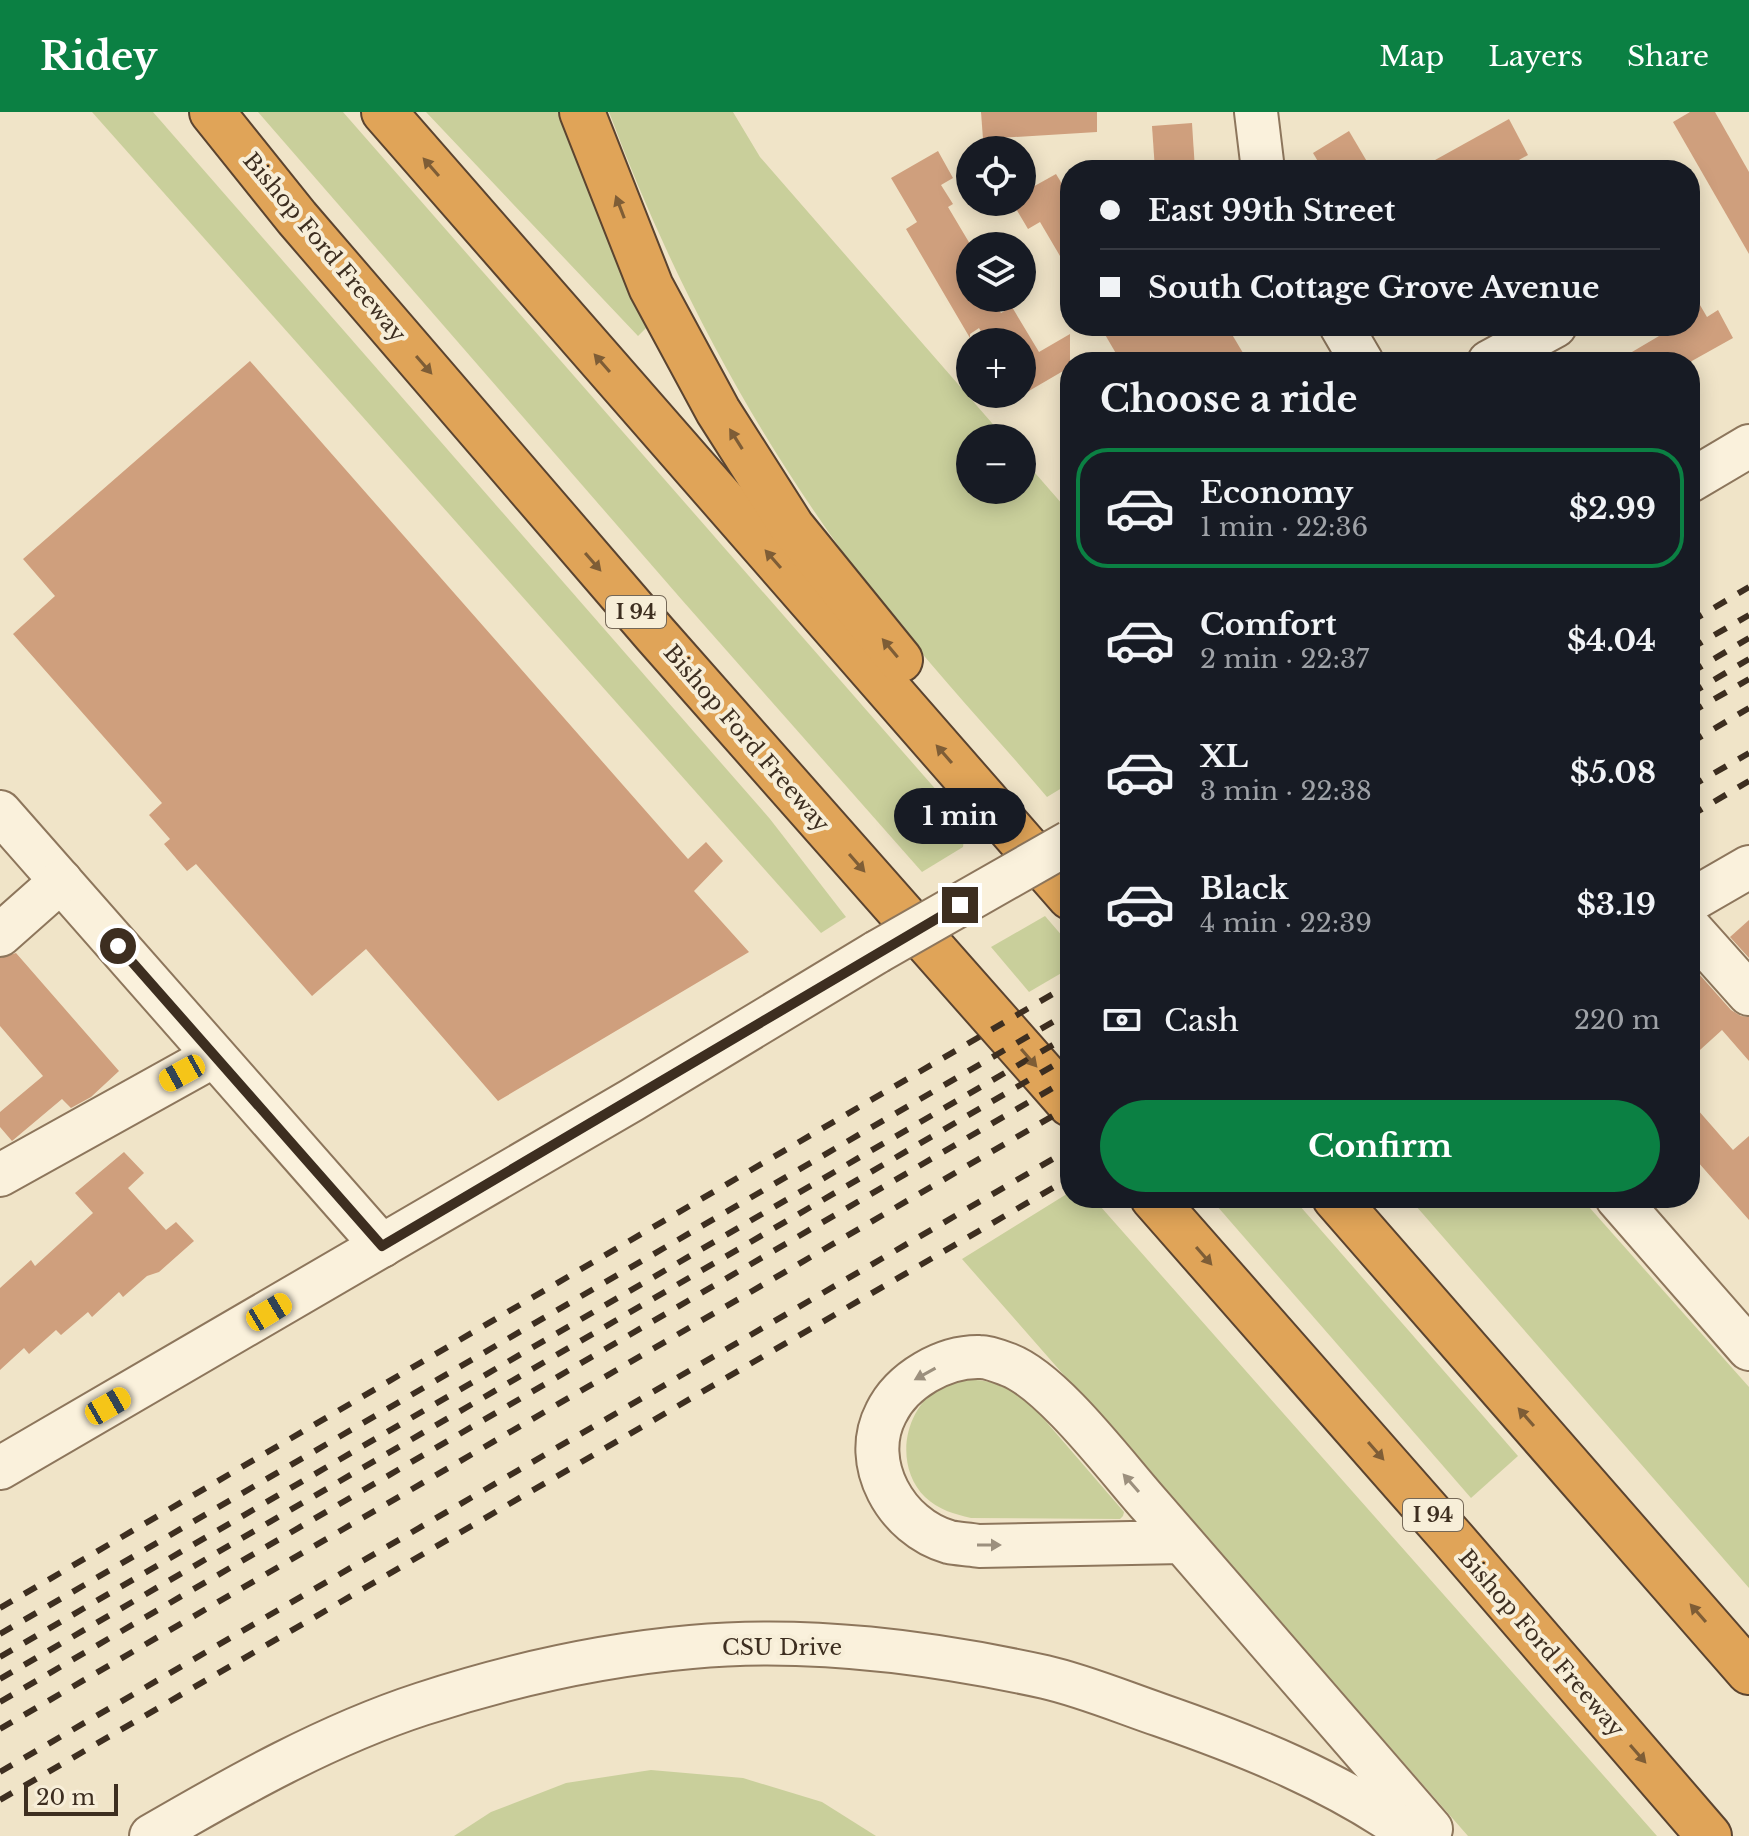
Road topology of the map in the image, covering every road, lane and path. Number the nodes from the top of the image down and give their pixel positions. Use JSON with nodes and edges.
{"nodes":[{"id":1,"x":212,"y":112,"type":"edge"},
{"id":2,"x":384,"y":112,"type":"edge"},
{"id":3,"x":582,"y":112,"type":"edge"},
{"id":4,"x":1256,"y":112,"type":"edge"},
{"id":5,"x":1262,"y":160,"type":"edge"},
{"id":6,"x":1537,"y":336,"type":"edge"},
{"id":7,"x":1507,"y":352,"type":"edge"},
{"id":8,"x":1749,"y":446,"type":"edge"},
{"id":9,"x":1700,"y":475,"type":"edge"},
{"id":10,"x":0,"y":812,"type":"edge"},
{"id":11,"x":1060,"y":844,"type":"edge"},
{"id":12,"x":1060,"y":848,"type":"edge"},
{"id":13,"x":1749,"y":867,"type":"edge"},
{"id":14,"x":61,"y":881,"type":"junction"},
{"id":15,"x":1060,"y":886,"type":"edge"},
{"id":16,"x":1700,"y":895,"type":"edge"},
{"id":17,"x":0,"y":935,"type":"edge"},
{"id":18,"x":1700,"y":939,"type":"edge"},
{"id":19,"x":1749,"y":994,"type":"edge"},
{"id":20,"x":214,"y":1056,"type":"junction"},
{"id":21,"x":1060,"y":1093,"type":"edge"},
{"id":22,"x":3,"y":1170,"type":"edge"},
{"id":23,"x":1162,"y":1208,"type":"edge"},
{"id":24,"x":1346,"y":1208,"type":"edge"},
{"id":25,"x":1626,"y":1208,"type":"edge"},
{"id":26,"x":382,"y":1246,"type":"junction"},
{"id":27,"x":1749,"y":1349,"type":"edge"},
{"id":28,"x":0,"y":1468,"type":"edge"},
{"id":29,"x":1182,"y":1542,"type":"junction"},
{"id":30,"x":1749,"y":1672,"type":"edge"},
{"id":31,"x":151,"y":1836,"type":"edge"},
{"id":32,"x":1413,"y":1836,"type":"edge"},
{"id":33,"x":1437,"y":1836,"type":"edge"},
{"id":34,"x":1709,"y":1836,"type":"edge"}],
"edges":[{"from":1,"to":21,"type":"highway","name":"Bishop Ford Freeway","number":"I 94","one_way":true},
{"from":15,"to":2,"type":"highway","one_way":true},
{"from":11,"to":3,"type":"highway","one_way":true},
{"from":4,"to":5,"type":"street"},
{"from":6,"to":7,"type":"street"},
{"from":8,"to":9,"type":"street"},
{"from":10,"to":14,"type":"street"},
{"from":12,"to":26,"type":"street","bridge":true},
{"from":13,"to":16,"type":"street"},
{"from":14,"to":17,"type":"street"},
{"from":14,"to":20,"type":"street"},
{"from":18,"to":19,"type":"street"},
{"from":20,"to":22,"type":"street"},
{"from":20,"to":26,"type":"street"},
{"from":23,"to":34,"type":"highway","name":"Bishop Ford Freeway","number":"I 94","one_way":true},
{"from":30,"to":24,"type":"highway","one_way":true},
{"from":25,"to":27,"type":"street"},
{"from":26,"to":28,"type":"street"},
{"from":29,"to":29,"type":"street","one_way":true},
{"from":29,"to":33,"type":"street"},
{"from":31,"to":32,"type":"street","name":"CSU Drive"}]}
